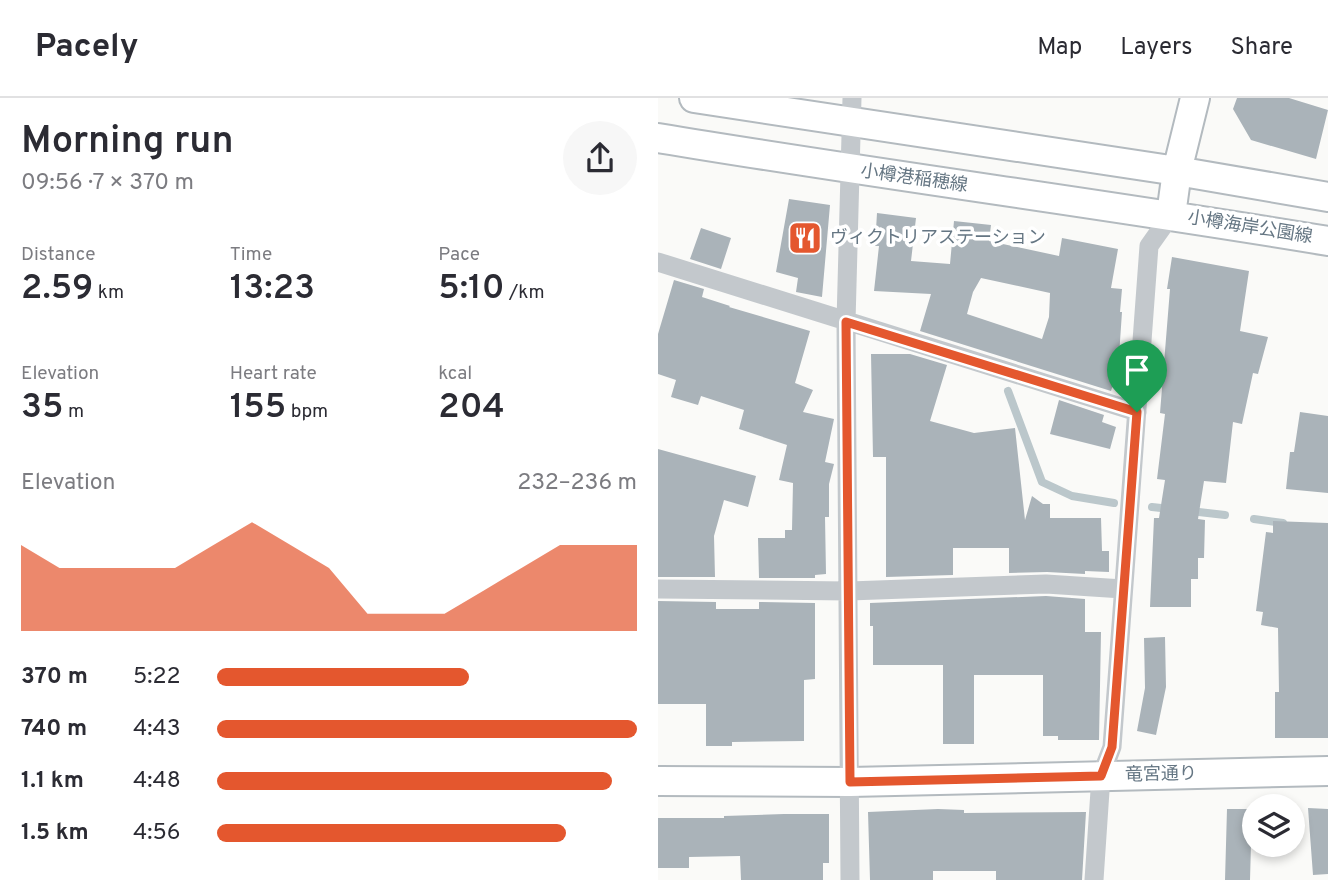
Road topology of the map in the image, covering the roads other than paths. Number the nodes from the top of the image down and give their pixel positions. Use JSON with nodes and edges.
{"nodes":[{"id":1,"x":694,"y":98,"type":"edge"},
{"id":2,"x":1195,"y":98,"type":"edge"},
{"id":3,"x":851,"y":110,"type":"edge"},
{"id":4,"x":658,"y":138,"type":"edge"},
{"id":5,"x":850,"y":170,"type":"junction"},
{"id":6,"x":1177,"y":171,"type":"junction"},
{"id":7,"x":1328,"y":197,"type":"edge"},
{"id":8,"x":1171,"y":215,"type":"junction"},
{"id":9,"x":1328,"y":241,"type":"edge"},
{"id":10,"x":658,"y":262,"type":"edge"},
{"id":11,"x":846,"y":322,"type":"junction"},
{"id":12,"x":1137,"y":412,"type":"junction"},
{"id":13,"x":658,"y":589,"type":"edge"},
{"id":14,"x":1123,"y":589,"type":"junction"},
{"id":15,"x":849,"y":591,"type":"junction"},
{"id":16,"x":1328,"y":771,"type":"edge"},
{"id":17,"x":1101,"y":776,"type":"junction"},
{"id":18,"x":658,"y":781,"type":"edge"},
{"id":19,"x":850,"y":782,"type":"junction"},
{"id":20,"x":850,"y":880,"type":"edge"},
{"id":21,"x":1094,"y":880,"type":"edge"}],
"edges":[{"from":1,"to":3,"type":"main road"},
{"from":2,"to":6,"type":"main road"},
{"from":3,"to":5,"type":"street"},
{"from":3,"to":6,"type":"main road"},
{"from":4,"to":5,"type":"main road","name":"小樽港稲穂線"},
{"from":5,"to":8,"type":"main road","name":"小樽港稲穂線"},
{"from":5,"to":11,"type":"street"},
{"from":6,"to":7,"type":"main road"},
{"from":6,"to":8,"type":"main road"},
{"from":8,"to":9,"type":"main road","name":"小樽海岸公園線"},
{"from":8,"to":12,"type":"street"},
{"from":10,"to":11,"type":"street"},
{"from":11,"to":12,"type":"street"},
{"from":11,"to":15,"type":"street"},
{"from":12,"to":14,"type":"street"},
{"from":13,"to":15,"type":"street"},
{"from":14,"to":15,"type":"street"},
{"from":14,"to":17,"type":"street"},
{"from":15,"to":19,"type":"street"},
{"from":16,"to":17,"type":"main road","name":"竜宮通り"},
{"from":17,"to":19,"type":"main road","name":"竜宮通り"},
{"from":17,"to":21,"type":"street"},
{"from":18,"to":19,"type":"main road","name":"竜宮通り"},
{"from":19,"to":20,"type":"street"}]}
